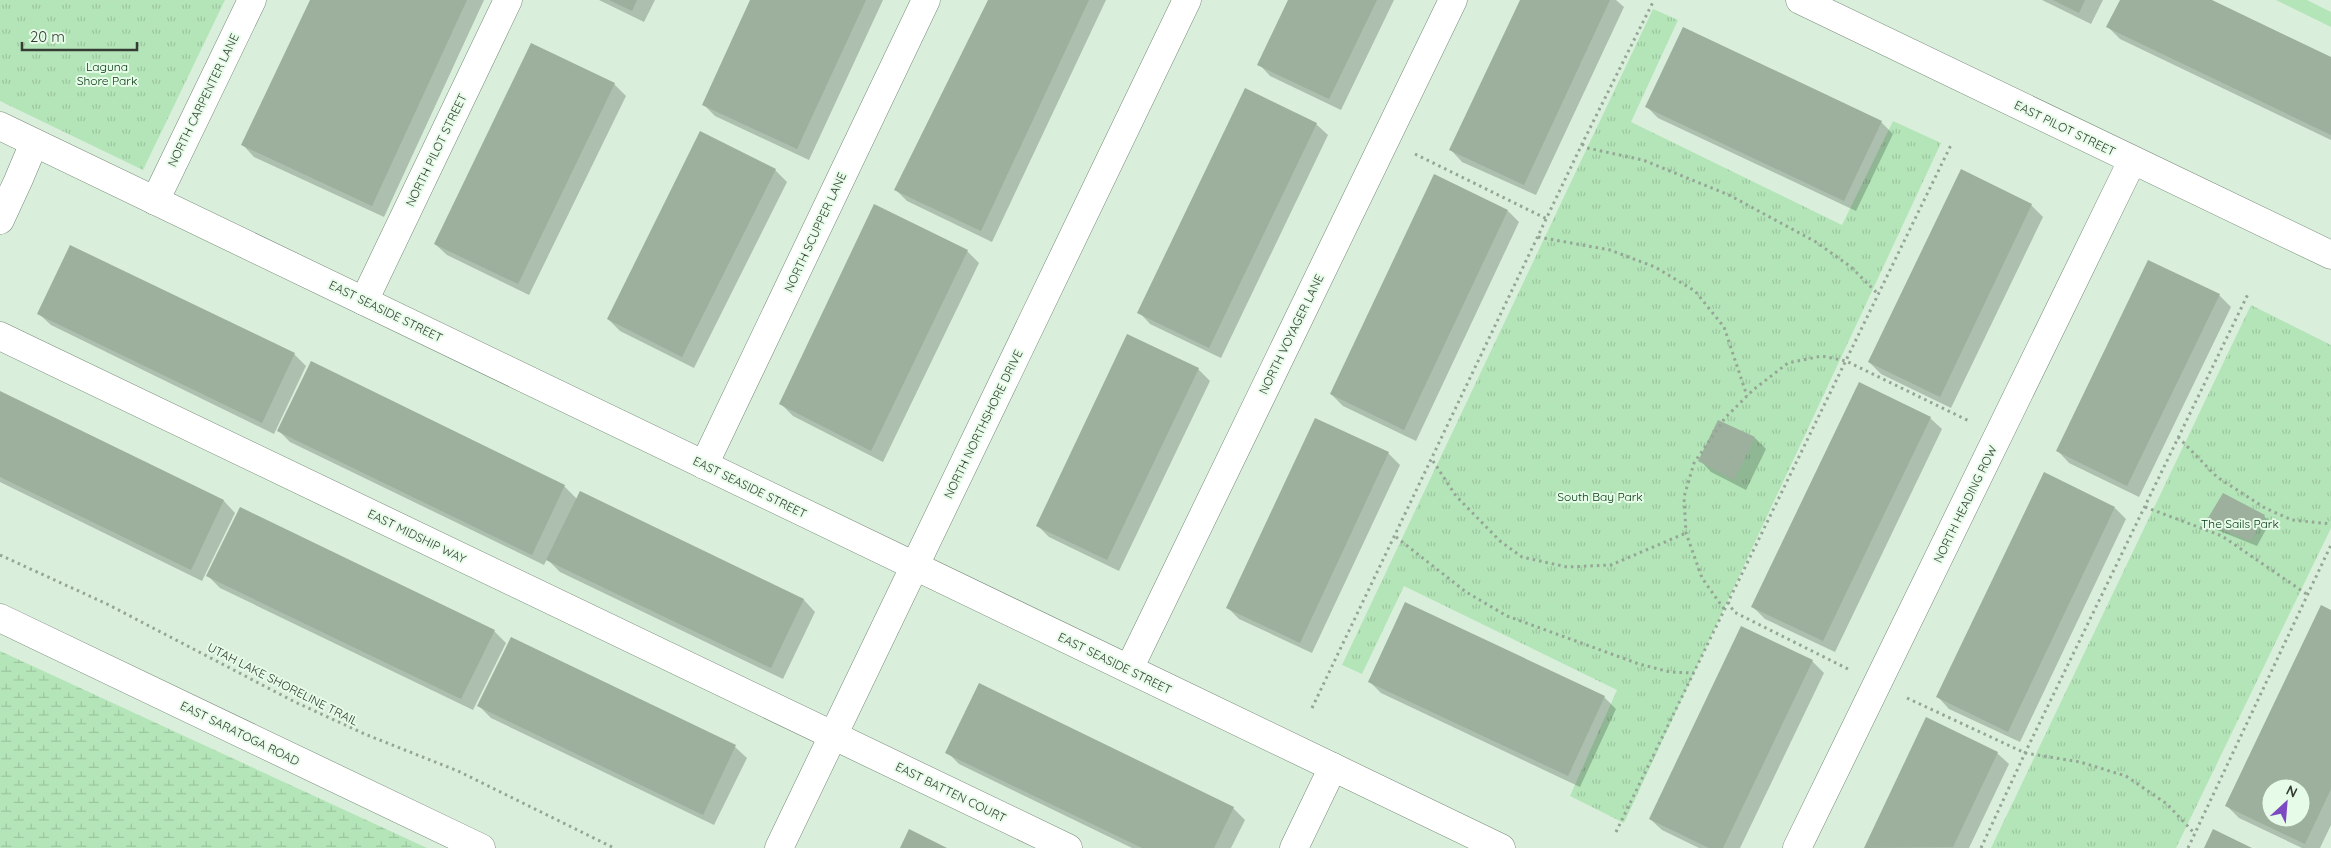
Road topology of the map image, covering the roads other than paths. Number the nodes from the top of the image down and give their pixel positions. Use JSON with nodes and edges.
{"nodes":[{"id":1,"x":252,"y":0,"type":"edge"},
{"id":2,"x":508,"y":0,"type":"edge"},
{"id":3,"x":926,"y":0,"type":"edge"},
{"id":4,"x":1186,"y":0,"type":"edge"},
{"id":5,"x":1453,"y":0,"type":"edge"},
{"id":6,"x":1800,"y":0,"type":"edge"},
{"id":7,"x":0,"y":126,"type":"edge"},
{"id":8,"x":34,"y":143,"type":"junction"},
{"id":9,"x":2132,"y":161,"type":"junction"},
{"id":10,"x":155,"y":200,"type":"junction"},
{"id":11,"x":0,"y":220,"type":"edge"},
{"id":12,"x":2331,"y":256,"type":"edge"},
{"id":13,"x":364,"y":301,"type":"junction"},
{"id":14,"x":0,"y":336,"type":"edge"},
{"id":15,"x":704,"y":465,"type":"junction"},
{"id":16,"x":915,"y":566,"type":"junction"},
{"id":17,"x":0,"y":618,"type":"edge"},
{"id":18,"x":1128,"y":669,"type":"junction"},
{"id":19,"x":834,"y":735,"type":"junction"},
{"id":20,"x":1333,"y":767,"type":"junction"},
{"id":21,"x":481,"y":848,"type":"edge"},
{"id":22,"x":779,"y":848,"type":"edge"},
{"id":23,"x":1068,"y":848,"type":"edge"},
{"id":24,"x":1294,"y":848,"type":"edge"},
{"id":25,"x":1501,"y":848,"type":"edge"},
{"id":26,"x":1797,"y":848,"type":"edge"}],
"edges":[{"from":1,"to":10,"type":"street","name":"NORTH CARPENTER LANE"},
{"from":2,"to":13,"type":"street","name":"NORTH PILOT STREET"},
{"from":3,"to":15,"type":"street","name":"NORTH SCUPPER LANE"},
{"from":4,"to":16,"type":"street","name":"NORTH NORTHSHORE DRIVE"},
{"from":5,"to":18,"type":"street","name":"NORTH VOYAGER LANE"},
{"from":6,"to":9,"type":"street","name":"EAST PILOT STREET"},
{"from":7,"to":8,"type":"street","name":"EAST SEASIDE STREET"},
{"from":8,"to":10,"type":"street","name":"EAST SEASIDE STREET"},
{"from":8,"to":11,"type":"street"},
{"from":9,"to":12,"type":"street","name":"EAST PILOT STREET"},
{"from":9,"to":26,"type":"street","name":"NORTH HEADING ROW"},
{"from":10,"to":13,"type":"street","name":"EAST SEASIDE STREET"},
{"from":13,"to":15,"type":"street","name":"EAST SEASIDE STREET"},
{"from":14,"to":19,"type":"street","name":"EAST MIDSHIP WAY"},
{"from":15,"to":16,"type":"street","name":"EAST SEASIDE STREET"},
{"from":16,"to":18,"type":"street","name":"EAST SEASIDE STREET"},
{"from":16,"to":19,"type":"street","name":"NORTH NORTHSHORE DRIVE"},
{"from":17,"to":21,"type":"street","name":"EAST SARATOGA ROAD"},
{"from":18,"to":20,"type":"street","name":"EAST SEASIDE STREET"},
{"from":19,"to":22,"type":"street","name":"NORTH NORTHSHORE DRIVE"},
{"from":19,"to":23,"type":"street","name":"EAST BATTEN COURT"},
{"from":20,"to":24,"type":"street"},
{"from":20,"to":25,"type":"street","name":"EAST SEASIDE STREET"}]}
